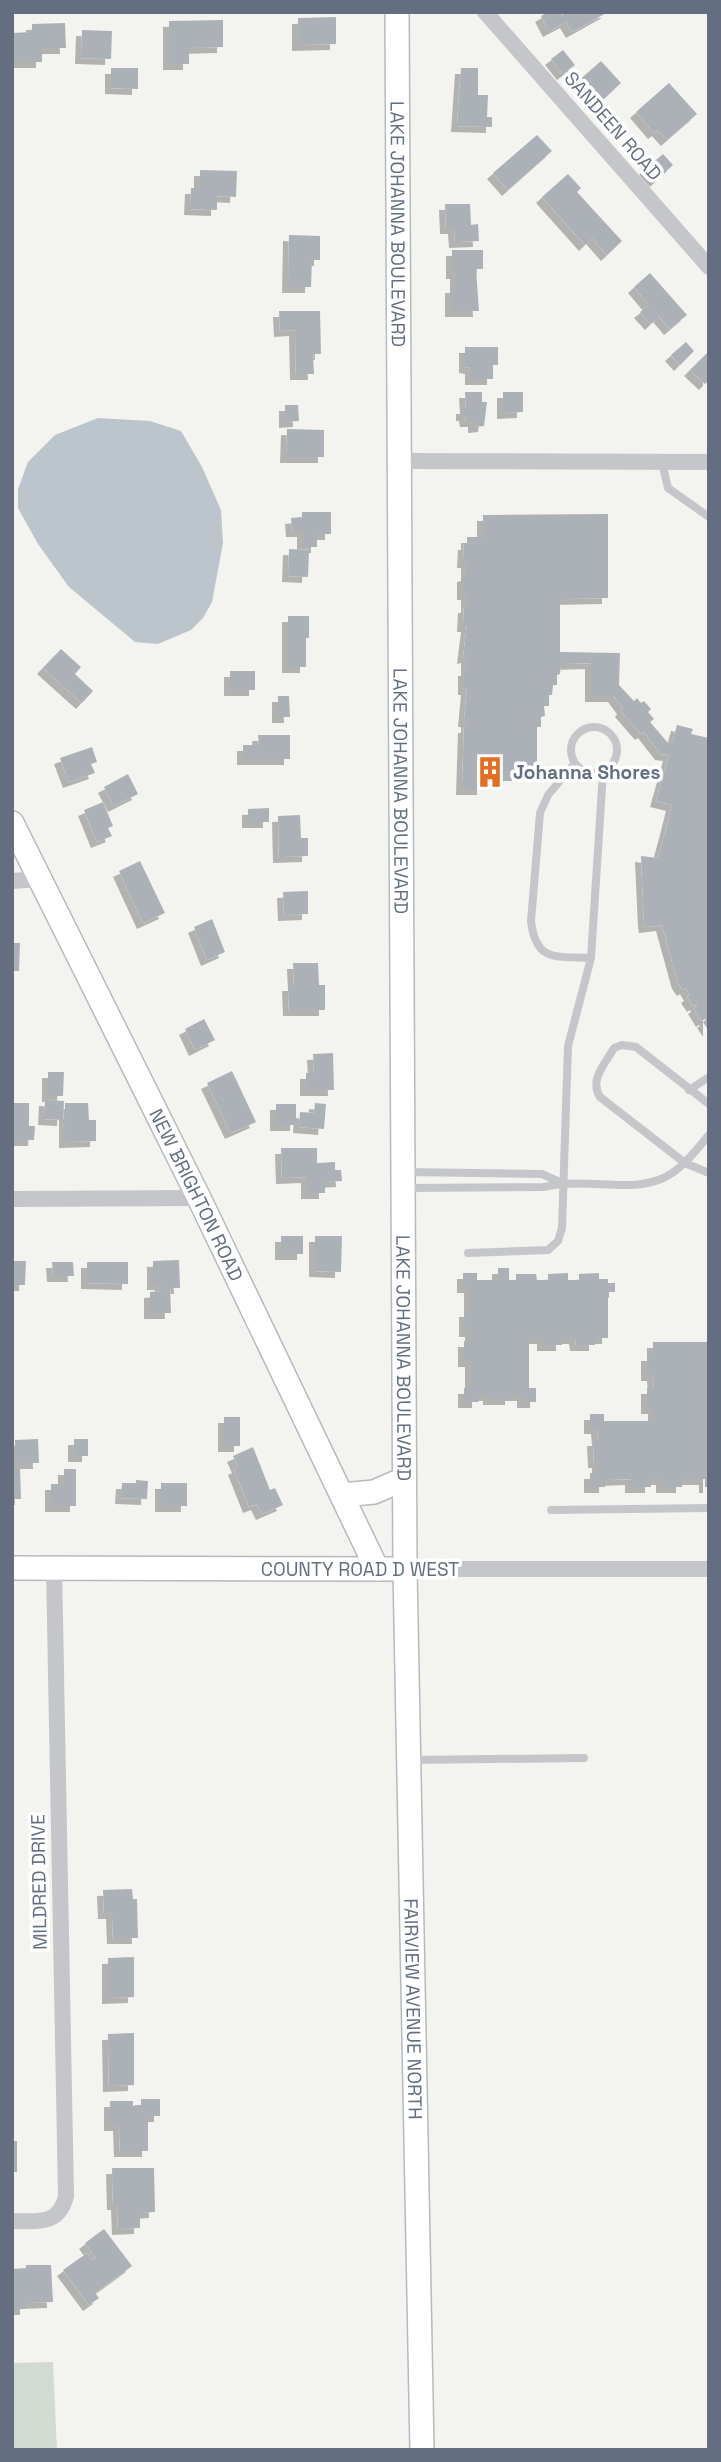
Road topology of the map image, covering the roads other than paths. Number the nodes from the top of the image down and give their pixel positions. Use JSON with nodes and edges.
{"nodes":[{"id":1,"x":397,"y":12,"type":"edge"},
{"id":2,"x":485,"y":12,"type":"edge"},
{"id":3,"x":709,"y":267,"type":"edge"},
{"id":4,"x":399,"y":461,"type":"junction"},
{"id":5,"x":662,"y":462,"type":"junction"},
{"id":6,"x":709,"y":462,"type":"edge"},
{"id":7,"x":709,"y":517,"type":"edge"},
{"id":8,"x":575,"y":763,"type":"junction"},
{"id":9,"x":603,"y":772,"type":"junction"},
{"id":10,"x":12,"y":823,"type":"edge"},
{"id":11,"x":40,"y":879,"type":"junction"},
{"id":12,"x":12,"y":881,"type":"edge"},
{"id":13,"x":591,"y":958,"type":"junction"},
{"id":14,"x":709,"y":1077,"type":"edge"},
{"id":15,"x":689,"y":1090,"type":"junction"},
{"id":16,"x":709,"y":1104,"type":"edge"},
{"id":17,"x":709,"y":1135,"type":"edge"},
{"id":18,"x":685,"y":1163,"type":"junction"},
{"id":19,"x":709,"y":1173,"type":"edge"},
{"id":20,"x":402,"y":1180,"type":"junction"},
{"id":21,"x":564,"y":1184,"type":"junction"},
{"id":22,"x":199,"y":1198,"type":"junction"},
{"id":23,"x":12,"y":1199,"type":"edge"},
{"id":24,"x":468,"y":1253,"type":"dead end"},
{"id":25,"x":404,"y":1479,"type":"junction"},
{"id":26,"x":342,"y":1495,"type":"junction"},
{"id":27,"x":709,"y":1508,"type":"edge"},
{"id":28,"x":551,"y":1510,"type":"dead end"},
{"id":29,"x":54,"y":1567,"type":"junction"},
{"id":30,"x":12,"y":1568,"type":"edge"},
{"id":31,"x":377,"y":1569,"type":"junction"},
{"id":32,"x":405,"y":1569,"type":"junction"},
{"id":33,"x":709,"y":1569,"type":"edge"},
{"id":34,"x":584,"y":1758,"type":"dead end"},
{"id":35,"x":408,"y":1760,"type":"junction"},
{"id":36,"x":12,"y":2221,"type":"edge"},
{"id":37,"x":422,"y":2450,"type":"edge"}],
"edges":[{"from":1,"to":4,"type":"street","name":"LAKE JOHANNA BOULEVARD"},
{"from":2,"to":3,"type":"street","name":"SANDEEN ROAD"},
{"from":4,"to":5,"type":"street"},
{"from":4,"to":20,"type":"street","name":"LAKE JOHANNA BOULEVARD"},
{"from":5,"to":6,"type":"street"},
{"from":5,"to":7,"type":"lane"},
{"from":8,"to":9,"type":"lane"},
{"from":8,"to":9,"type":"lane"},
{"from":8,"to":13,"type":"lane"},
{"from":9,"to":13,"type":"lane"},
{"from":10,"to":11,"type":"street","name":"NEW BRIGHTON ROAD"},
{"from":11,"to":12,"type":"street"},
{"from":11,"to":22,"type":"street","name":"NEW BRIGHTON ROAD"},
{"from":13,"to":21,"type":"lane"},
{"from":14,"to":15,"type":"lane"},
{"from":15,"to":16,"type":"lane"},
{"from":15,"to":18,"type":"lane"},
{"from":17,"to":18,"type":"lane"},
{"from":18,"to":19,"type":"lane"},
{"from":18,"to":21,"type":"lane"},
{"from":20,"to":21,"type":"lane"},
{"from":20,"to":21,"type":"lane"},
{"from":20,"to":25,"type":"street","name":"LAKE JOHANNA BOULEVARD"},
{"from":21,"to":24,"type":"lane"},
{"from":22,"to":23,"type":"street"},
{"from":22,"to":26,"type":"street","name":"NEW BRIGHTON ROAD"},
{"from":25,"to":26,"type":"street"},
{"from":25,"to":32,"type":"street","name":"LAKE JOHANNA BOULEVARD"},
{"from":26,"to":31,"type":"street","name":"NEW BRIGHTON ROAD"},
{"from":27,"to":28,"type":"lane"},
{"from":29,"to":30,"type":"street","name":"COUNTY ROAD D WEST"},
{"from":29,"to":31,"type":"street","name":"COUNTY ROAD D WEST"},
{"from":29,"to":36,"type":"street","name":"MILDRED DRIVE"},
{"from":31,"to":32,"type":"street","name":"COUNTY ROAD D WEST"},
{"from":32,"to":33,"type":"street","name":"COUNTY ROAD D WEST"},
{"from":32,"to":35,"type":"street","name":"FAIRVIEW AVENUE NORTH"},
{"from":34,"to":35,"type":"lane"},
{"from":35,"to":37,"type":"street","name":"FAIRVIEW AVENUE NORTH"}]}
